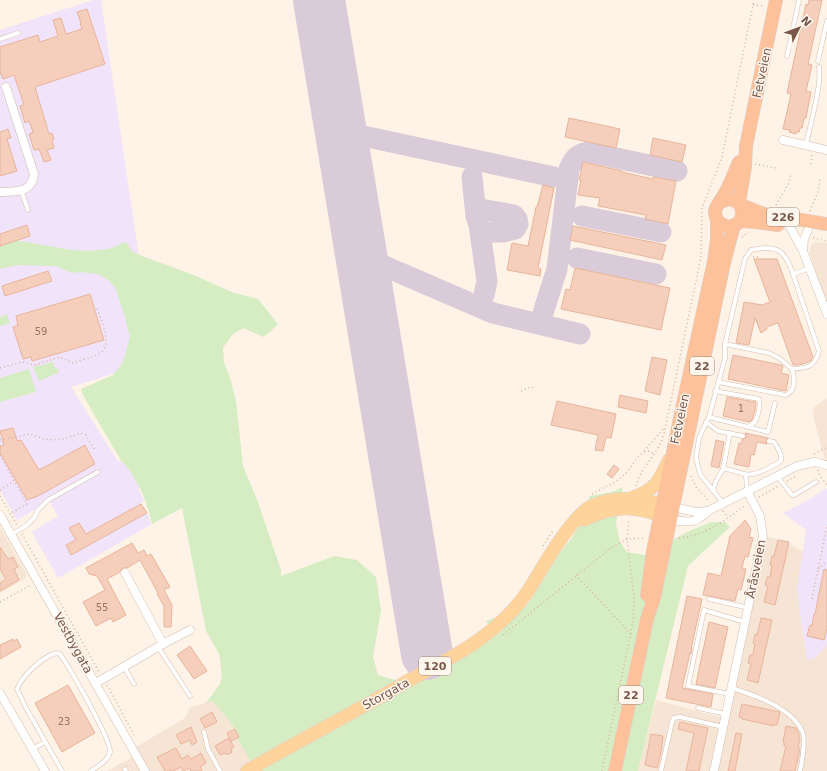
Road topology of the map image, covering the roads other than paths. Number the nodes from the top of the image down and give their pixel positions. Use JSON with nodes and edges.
{"nodes":[{"id":1,"x":799,"y":0,"type":"edge"},
{"id":2,"x":771,"y":3,"type":"edge"},
{"id":3,"x":827,"y":21,"type":"edge"},
{"id":4,"x":18,"y":33,"type":"dead end"},
{"id":5,"x":0,"y":39,"type":"edge"},
{"id":6,"x":787,"y":56,"type":"dead end"},
{"id":7,"x":818,"y":61,"type":"dead end"},
{"id":8,"x":819,"y":67,"type":"dead end"},
{"id":9,"x":4,"y":86,"type":"dead end"},
{"id":10,"x":783,"y":140,"type":"dead end"},
{"id":11,"x":806,"y":145,"type":"junction"},
{"id":12,"x":746,"y":146,"type":"junction"},
{"id":13,"x":827,"y":150,"type":"edge"},
{"id":14,"x":21,"y":190,"type":"junction"},
{"id":15,"x":0,"y":192,"type":"edge"},
{"id":16,"x":720,"y":202,"type":"junction"},
{"id":17,"x":740,"y":204,"type":"junction"},
{"id":18,"x":28,"y":210,"type":"dead end"},
{"id":19,"x":717,"y":220,"type":"junction"},
{"id":20,"x":737,"y":223,"type":"junction"},
{"id":21,"x":827,"y":224,"type":"edge"},
{"id":22,"x":790,"y":227,"type":"junction"},
{"id":23,"x":827,"y":233,"type":"edge"},
{"id":24,"x":808,"y":234,"type":"junction"},
{"id":25,"x":803,"y":251,"type":"junction"},
{"id":26,"x":810,"y":268,"type":"junction"},
{"id":27,"x":793,"y":274,"type":"junction"},
{"id":28,"x":827,"y":314,"type":"edge"},
{"id":29,"x":725,"y":344,"type":"junction"},
{"id":30,"x":792,"y":370,"type":"junction"},
{"id":31,"x":718,"y":382,"type":"junction"},
{"id":32,"x":715,"y":391,"type":"junction"},
{"id":33,"x":775,"y":403,"type":"dead end"},
{"id":34,"x":708,"y":417,"type":"junction"},
{"id":35,"x":706,"y":422,"type":"junction"},
{"id":36,"x":748,"y":427,"type":"junction"},
{"id":37,"x":730,"y":433,"type":"junction"},
{"id":38,"x":743,"y":436,"type":"dead end"},
{"id":39,"x":769,"y":441,"type":"dead end"},
{"id":40,"x":674,"y":449,"type":"junction"},
{"id":41,"x":827,"y":465,"type":"edge"},
{"id":42,"x":722,"y":468,"type":"junction"},
{"id":43,"x":98,"y":472,"type":"dead end"},
{"id":44,"x":746,"y":475,"type":"junction"},
{"id":45,"x":777,"y":476,"type":"junction"},
{"id":46,"x":816,"y":482,"type":"dead end"},
{"id":47,"x":713,"y":491,"type":"junction"},
{"id":48,"x":747,"y":491,"type":"junction"},
{"id":49,"x":632,"y":494,"type":"junction"},
{"id":50,"x":722,"y":507,"type":"junction"},
{"id":51,"x":667,"y":511,"type":"junction"},
{"id":52,"x":708,"y":511,"type":"junction"},
{"id":53,"x":0,"y":515,"type":"edge"},
{"id":54,"x":570,"y":526,"type":"junction"},
{"id":55,"x":11,"y":535,"type":"junction"},
{"id":56,"x":125,"y":573,"type":"dead end"},
{"id":57,"x":708,"y":599,"type":"dead end"},
{"id":58,"x":749,"y":608,"type":"junction"},
{"id":59,"x":746,"y":622,"type":"junction"},
{"id":60,"x":190,"y":630,"type":"dead end"},
{"id":61,"x":161,"y":645,"type":"junction"},
{"id":62,"x":124,"y":667,"type":"junction"},
{"id":63,"x":96,"y":684,"type":"junction"},
{"id":64,"x":134,"y":684,"type":"dead end"},
{"id":65,"x":731,"y":691,"type":"junction"},
{"id":66,"x":0,"y":693,"type":"edge"},
{"id":67,"x":190,"y":696,"type":"dead end"},
{"id":68,"x":698,"y":708,"type":"dead end"},
{"id":69,"x":726,"y":714,"type":"junction"},
{"id":70,"x":723,"y":727,"type":"junction"},
{"id":71,"x":204,"y":732,"type":"dead end"},
{"id":72,"x":45,"y":742,"type":"junction"},
{"id":73,"x":32,"y":749,"type":"junction"},
{"id":74,"x":45,"y":771,"type":"edge"},
{"id":75,"x":62,"y":771,"type":"edge"},
{"id":76,"x":91,"y":771,"type":"edge"},
{"id":77,"x":145,"y":771,"type":"edge"},
{"id":78,"x":220,"y":771,"type":"edge"},
{"id":79,"x":247,"y":771,"type":"edge"},
{"id":80,"x":615,"y":771,"type":"edge"},
{"id":81,"x":661,"y":771,"type":"edge"},
{"id":82,"x":714,"y":771,"type":"edge"},
{"id":83,"x":800,"y":771,"type":"edge"}],
"edges":[{"from":1,"to":6,"type":"lane"},
{"from":2,"to":12,"type":"highway","name":"Fetveien","number":"22"},
{"from":3,"to":7,"type":"lane"},
{"from":4,"to":5,"type":"lane"},
{"from":8,"to":11,"type":"lane"},
{"from":9,"to":14,"type":"street"},
{"from":10,"to":11,"type":"street"},
{"from":11,"to":13,"type":"street"},
{"from":12,"to":16,"type":"highway","name":"Fetveien","number":"22"},
{"from":12,"to":17,"type":"highway","name":"Fetveien","number":"22"},
{"from":14,"to":15,"type":"street"},
{"from":14,"to":18,"type":"lane"},
{"from":16,"to":17,"type":"highway"},
{"from":16,"to":19,"type":"highway","number":"22"},
{"from":17,"to":20,"type":"highway","number":"22"},
{"from":17,"to":21,"type":"highway","number":"226"},
{"from":19,"to":20,"type":"highway"},
{"from":19,"to":40,"type":"highway","name":"Fetveien","number":"22"},
{"from":20,"to":22,"type":"highway","number":"226"},
{"from":20,"to":51,"type":"highway","name":"Fetveien","number":"22"},
{"from":22,"to":24,"type":"highway","number":"226"},
{"from":22,"to":25,"type":"street"},
{"from":23,"to":24,"type":"highway","number":"226"},
{"from":24,"to":25,"type":"street"},
{"from":25,"to":26,"type":"street"},
{"from":26,"to":27,"type":"lane"},
{"from":26,"to":28,"type":"street"},
{"from":27,"to":29,"type":"lane"},
{"from":27,"to":30,"type":"lane"},
{"from":29,"to":30,"type":"lane"},
{"from":29,"to":31,"type":"lane"},
{"from":30,"to":31,"type":"lane"},
{"from":31,"to":32,"type":"lane"},
{"from":32,"to":34,"type":"lane"},
{"from":32,"to":36,"type":"lane"},
{"from":33,"to":36,"type":"lane"},
{"from":34,"to":35,"type":"lane"},
{"from":34,"to":36,"type":"lane"},
{"from":35,"to":37,"type":"lane"},
{"from":35,"to":47,"type":"lane"},
{"from":37,"to":38,"type":"lane"},
{"from":37,"to":42,"type":"lane"},
{"from":39,"to":44,"type":"lane"},
{"from":40,"to":49,"type":"main road"},
{"from":40,"to":51,"type":"highway","name":"Fetveien","number":"22"},
{"from":41,"to":45,"type":"street"},
{"from":42,"to":44,"type":"lane"},
{"from":42,"to":47,"type":"lane"},
{"from":43,"to":55,"type":"lane"},
{"from":44,"to":48,"type":"lane"},
{"from":45,"to":46,"type":"lane"},
{"from":45,"to":48,"type":"street"},
{"from":47,"to":50,"type":"lane"},
{"from":48,"to":50,"type":"street"},
{"from":48,"to":58,"type":"street","name":"Åråsveien"},
{"from":49,"to":51,"type":"main road","name":"Storgata","number":"120"},
{"from":49,"to":54,"type":"main road","name":"Storgata","number":"120"},
{"from":50,"to":52,"type":"street"},
{"from":51,"to":52,"type":"street"},
{"from":51,"to":52,"type":"street"},
{"from":51,"to":54,"type":"main road","name":"Storgata","number":"120"},
{"from":51,"to":80,"type":"highway","name":"Fetveien","number":"22"},
{"from":53,"to":55,"type":"street","name":"Vestbygata"},
{"from":54,"to":79,"type":"main road","name":"Storgata","number":"120"},
{"from":55,"to":63,"type":"street","name":"Vestbygata"},
{"from":56,"to":61,"type":"street"},
{"from":57,"to":58,"type":"lane"},
{"from":58,"to":59,"type":"street","name":"Åråsveien"},
{"from":59,"to":65,"type":"street","name":"Åråsveien"},
{"from":59,"to":65,"type":"lane"},
{"from":60,"to":61,"type":"street"},
{"from":61,"to":62,"type":"street"},
{"from":61,"to":67,"type":"lane"},
{"from":62,"to":63,"type":"street"},
{"from":62,"to":64,"type":"lane"},
{"from":63,"to":77,"type":"street","name":"Vestbygata"},
{"from":65,"to":69,"type":"street","name":"Åråsveien"},
{"from":65,"to":83,"type":"lane"},
{"from":66,"to":73,"type":"street"},
{"from":68,"to":69,"type":"lane"},
{"from":69,"to":70,"type":"street","name":"Åråsveien"},
{"from":70,"to":81,"type":"lane"},
{"from":70,"to":82,"type":"street","name":"Åråsveien"},
{"from":71,"to":78,"type":"lane"},
{"from":72,"to":73,"type":"lane"},
{"from":72,"to":75,"type":"lane"},
{"from":72,"to":76,"type":"lane"},
{"from":73,"to":74,"type":"street"}]}
